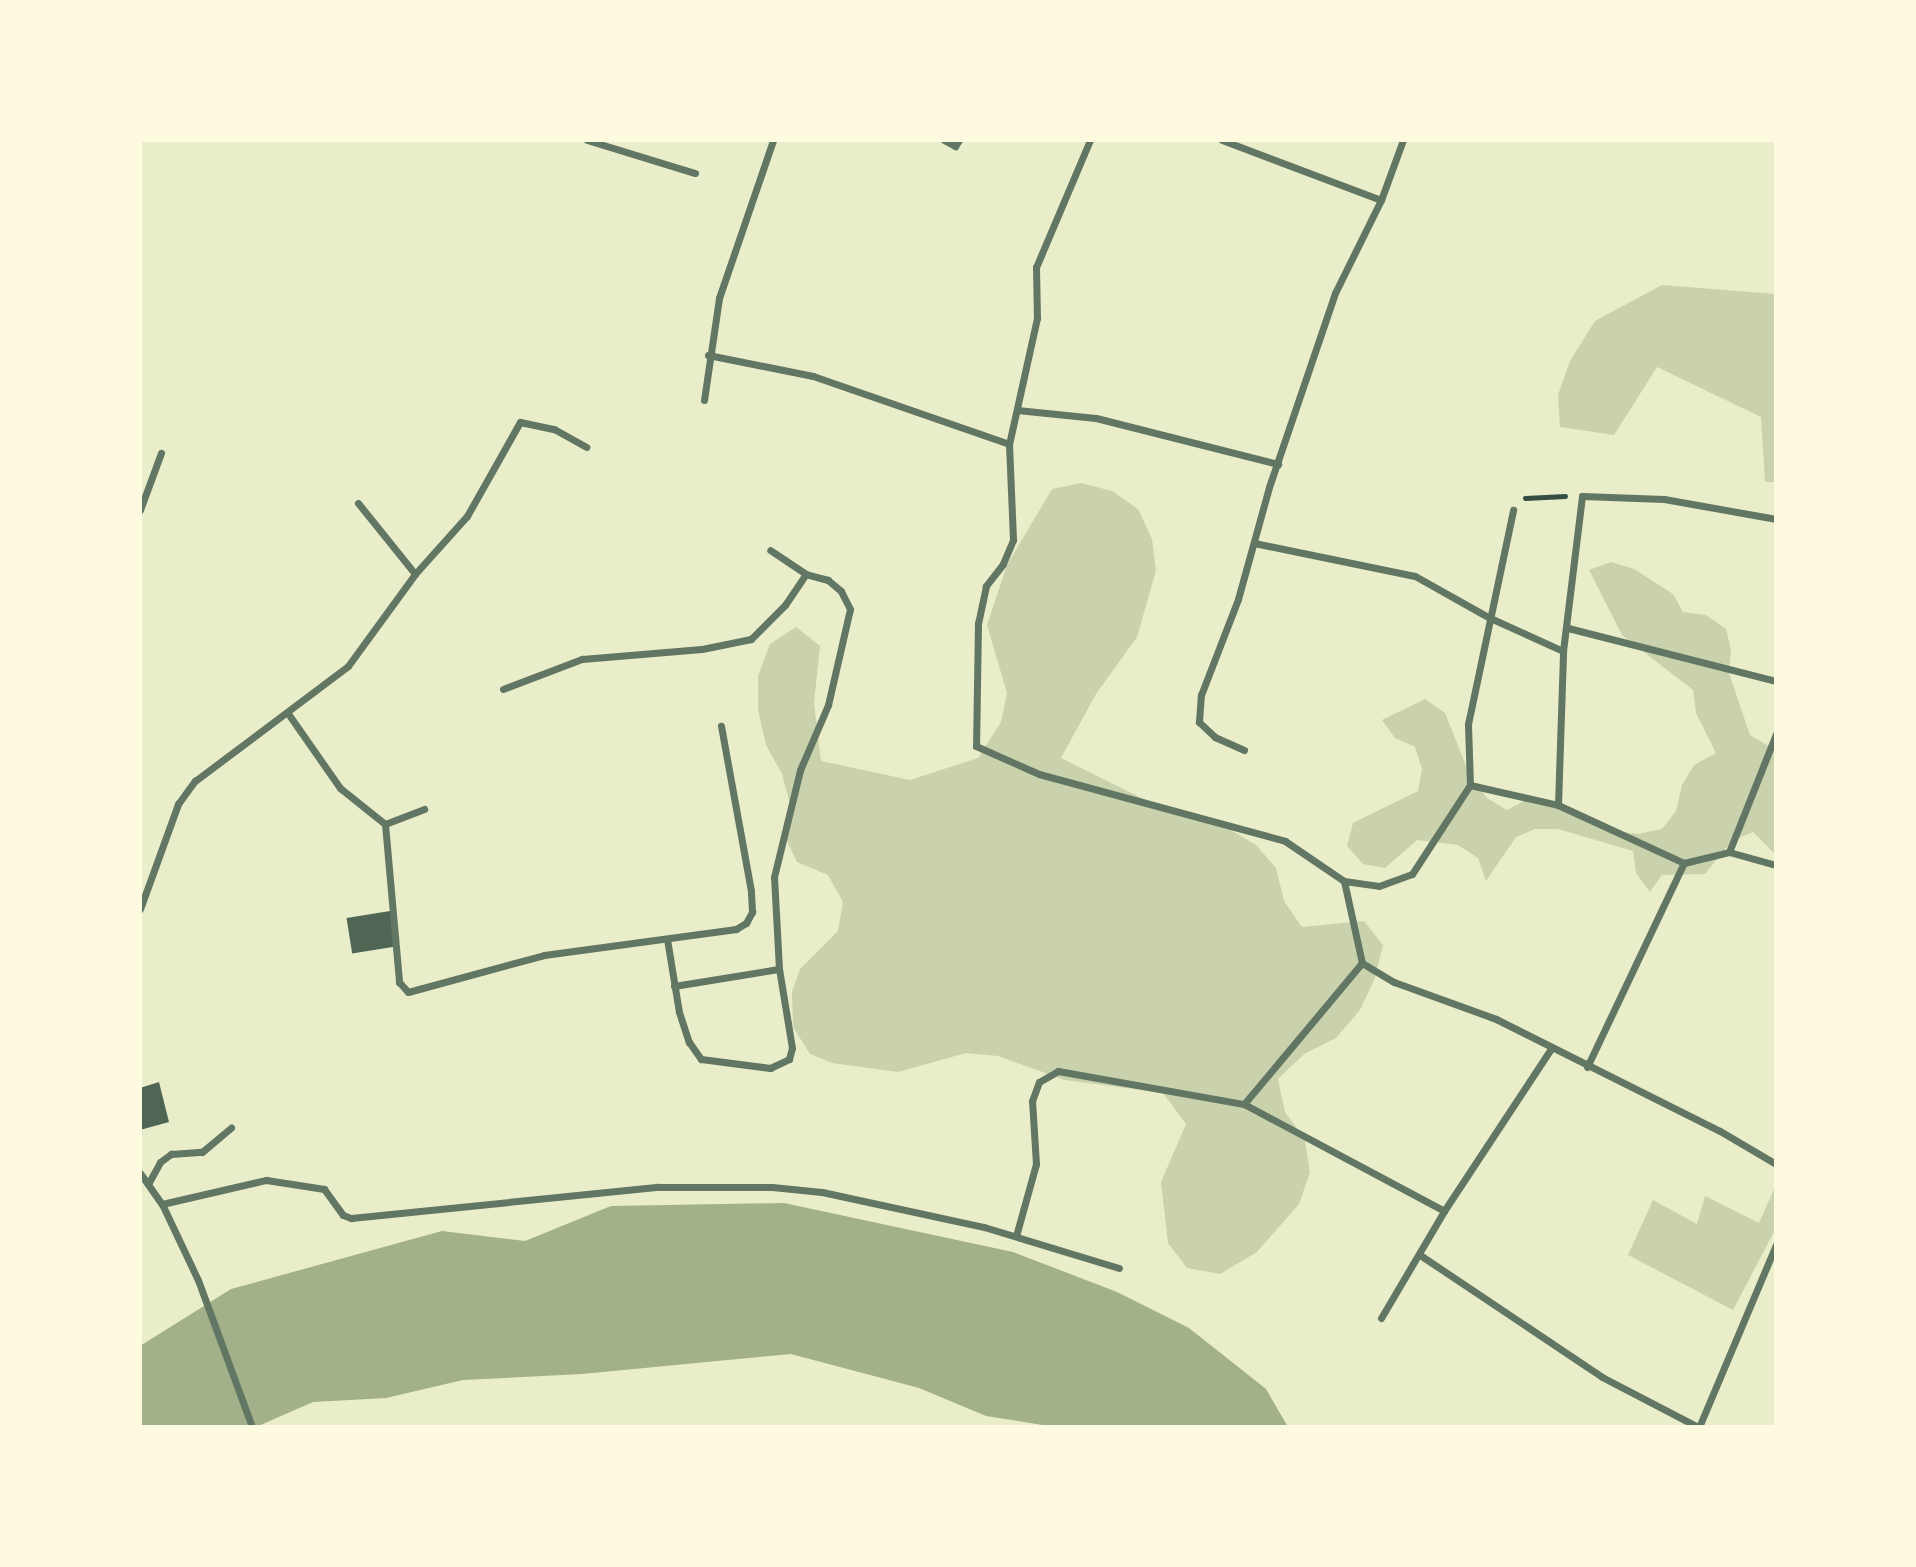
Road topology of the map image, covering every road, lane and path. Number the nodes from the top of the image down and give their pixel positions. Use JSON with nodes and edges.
{"nodes":[{"id":1,"x":587,"y":140,"type":"edge"},
{"id":2,"x":773,"y":140,"type":"edge"},
{"id":3,"x":944,"y":140,"type":"edge"},
{"id":4,"x":959,"y":140,"type":"edge"},
{"id":5,"x":1090,"y":140,"type":"edge"},
{"id":6,"x":1222,"y":140,"type":"edge"},
{"id":7,"x":1403,"y":140,"type":"edge"},
{"id":8,"x":695,"y":173,"type":"dead end"},
{"id":9,"x":1381,"y":200,"type":"junction"},
{"id":10,"x":708,"y":355,"type":"junction"},
{"id":11,"x":704,"y":400,"type":"dead end"},
{"id":12,"x":1017,"y":410,"type":"junction"},
{"id":13,"x":1009,"y":444,"type":"junction"},
{"id":14,"x":586,"y":447,"type":"dead end"},
{"id":15,"x":161,"y":453,"type":"dead end"},
{"id":16,"x":1278,"y":464,"type":"junction"},
{"id":17,"x":1582,"y":496,"type":"junction"},
{"id":18,"x":358,"y":503,"type":"dead end"},
{"id":19,"x":140,"y":510,"type":"edge"},
{"id":20,"x":1513,"y":510,"type":"joint"},
{"id":21,"x":1776,"y":519,"type":"edge"},
{"id":22,"x":1254,"y":543,"type":"junction"},
{"id":23,"x":770,"y":550,"type":"dead end"},
{"id":24,"x":806,"y":573,"type":"junction"},
{"id":25,"x":415,"y":574,"type":"junction"},
{"id":26,"x":1488,"y":617,"type":"junction"},
{"id":27,"x":1568,"y":628,"type":"junction"},
{"id":28,"x":1563,"y":651,"type":"junction"},
{"id":29,"x":1776,"y":681,"type":"edge"},
{"id":30,"x":503,"y":689,"type":"dead end"},
{"id":31,"x":287,"y":712,"type":"junction"},
{"id":32,"x":721,"y":726,"type":"dead end"},
{"id":33,"x":1776,"y":734,"type":"edge"},
{"id":34,"x":1244,"y":750,"type":"dead end"},
{"id":35,"x":1470,"y":785,"type":"junction"},
{"id":36,"x":1558,"y":805,"type":"junction"},
{"id":37,"x":424,"y":809,"type":"dead end"},
{"id":38,"x":385,"y":824,"type":"junction"},
{"id":39,"x":1729,"y":852,"type":"junction"},
{"id":40,"x":1684,"y":863,"type":"junction"},
{"id":41,"x":1776,"y":865,"type":"edge"},
{"id":42,"x":1344,"y":881,"type":"junction"},
{"id":43,"x":140,"y":909,"type":"edge"},
{"id":44,"x":667,"y":939,"type":"junction"},
{"id":45,"x":1362,"y":963,"type":"junction"},
{"id":46,"x":779,"y":969,"type":"junction"},
{"id":47,"x":674,"y":986,"type":"junction"},
{"id":48,"x":1551,"y":1049,"type":"junction"},
{"id":49,"x":1587,"y":1067,"type":"junction"},
{"id":50,"x":1244,"y":1104,"type":"junction"},
{"id":51,"x":231,"y":1128,"type":"dead end"},
{"id":52,"x":1776,"y":1164,"type":"edge"},
{"id":53,"x":140,"y":1173,"type":"edge"},
{"id":54,"x":148,"y":1184,"type":"junction"},
{"id":55,"x":162,"y":1204,"type":"junction"},
{"id":56,"x":1444,"y":1211,"type":"junction"},
{"id":57,"x":1016,"y":1236,"type":"junction"},
{"id":58,"x":1776,"y":1245,"type":"edge"},
{"id":59,"x":1420,"y":1255,"type":"junction"},
{"id":60,"x":1119,"y":1268,"type":"dead end"},
{"id":61,"x":1381,"y":1318,"type":"dead end"},
{"id":62,"x":252,"y":1427,"type":"edge"},
{"id":63,"x":1699,"y":1427,"type":"edge"}],
"edges":[{"from":1,"to":8,"type":"street"},
{"from":2,"to":10,"type":"street"},
{"from":3,"to":4,"type":"street"},
{"from":5,"to":12,"type":"street"},
{"from":6,"to":9,"type":"street"},
{"from":7,"to":9,"type":"street"},
{"from":9,"to":16,"type":"street"},
{"from":10,"to":11,"type":"street"},
{"from":10,"to":13,"type":"street"},
{"from":12,"to":13,"type":"street"},
{"from":12,"to":16,"type":"street"},
{"from":13,"to":42,"type":"street"},
{"from":14,"to":25,"type":"street"},
{"from":15,"to":19,"type":"street"},
{"from":16,"to":22,"type":"street"},
{"from":17,"to":20,"type":"path"},
{"from":17,"to":21,"type":"street"},
{"from":17,"to":27,"type":"street"},
{"from":18,"to":25,"type":"street"},
{"from":20,"to":26,"type":"street"},
{"from":22,"to":26,"type":"street"},
{"from":22,"to":34,"type":"street"},
{"from":23,"to":24,"type":"street"},
{"from":24,"to":30,"type":"street"},
{"from":24,"to":46,"type":"street"},
{"from":25,"to":31,"type":"street"},
{"from":26,"to":28,"type":"street"},
{"from":26,"to":35,"type":"street"},
{"from":27,"to":28,"type":"street"},
{"from":27,"to":29,"type":"street"},
{"from":28,"to":36,"type":"street"},
{"from":31,"to":38,"type":"street"},
{"from":31,"to":43,"type":"street"},
{"from":32,"to":44,"type":"street"},
{"from":33,"to":39,"type":"street"},
{"from":35,"to":36,"type":"street"},
{"from":35,"to":42,"type":"street"},
{"from":36,"to":40,"type":"street"},
{"from":37,"to":38,"type":"street"},
{"from":38,"to":44,"type":"street"},
{"from":39,"to":40,"type":"street"},
{"from":39,"to":41,"type":"street"},
{"from":40,"to":49,"type":"street"},
{"from":42,"to":45,"type":"street"},
{"from":44,"to":47,"type":"street"},
{"from":45,"to":48,"type":"street"},
{"from":45,"to":50,"type":"street"},
{"from":46,"to":47,"type":"street"},
{"from":46,"to":47,"type":"street"},
{"from":48,"to":49,"type":"street"},
{"from":48,"to":56,"type":"street"},
{"from":49,"to":52,"type":"street"},
{"from":50,"to":56,"type":"street"},
{"from":50,"to":57,"type":"street"},
{"from":51,"to":54,"type":"street"},
{"from":53,"to":54,"type":"street"},
{"from":54,"to":55,"type":"street"},
{"from":55,"to":57,"type":"street"},
{"from":55,"to":62,"type":"street"},
{"from":56,"to":59,"type":"street"},
{"from":57,"to":60,"type":"street"},
{"from":58,"to":63,"type":"street"},
{"from":59,"to":61,"type":"street"},
{"from":59,"to":63,"type":"street"}]}
